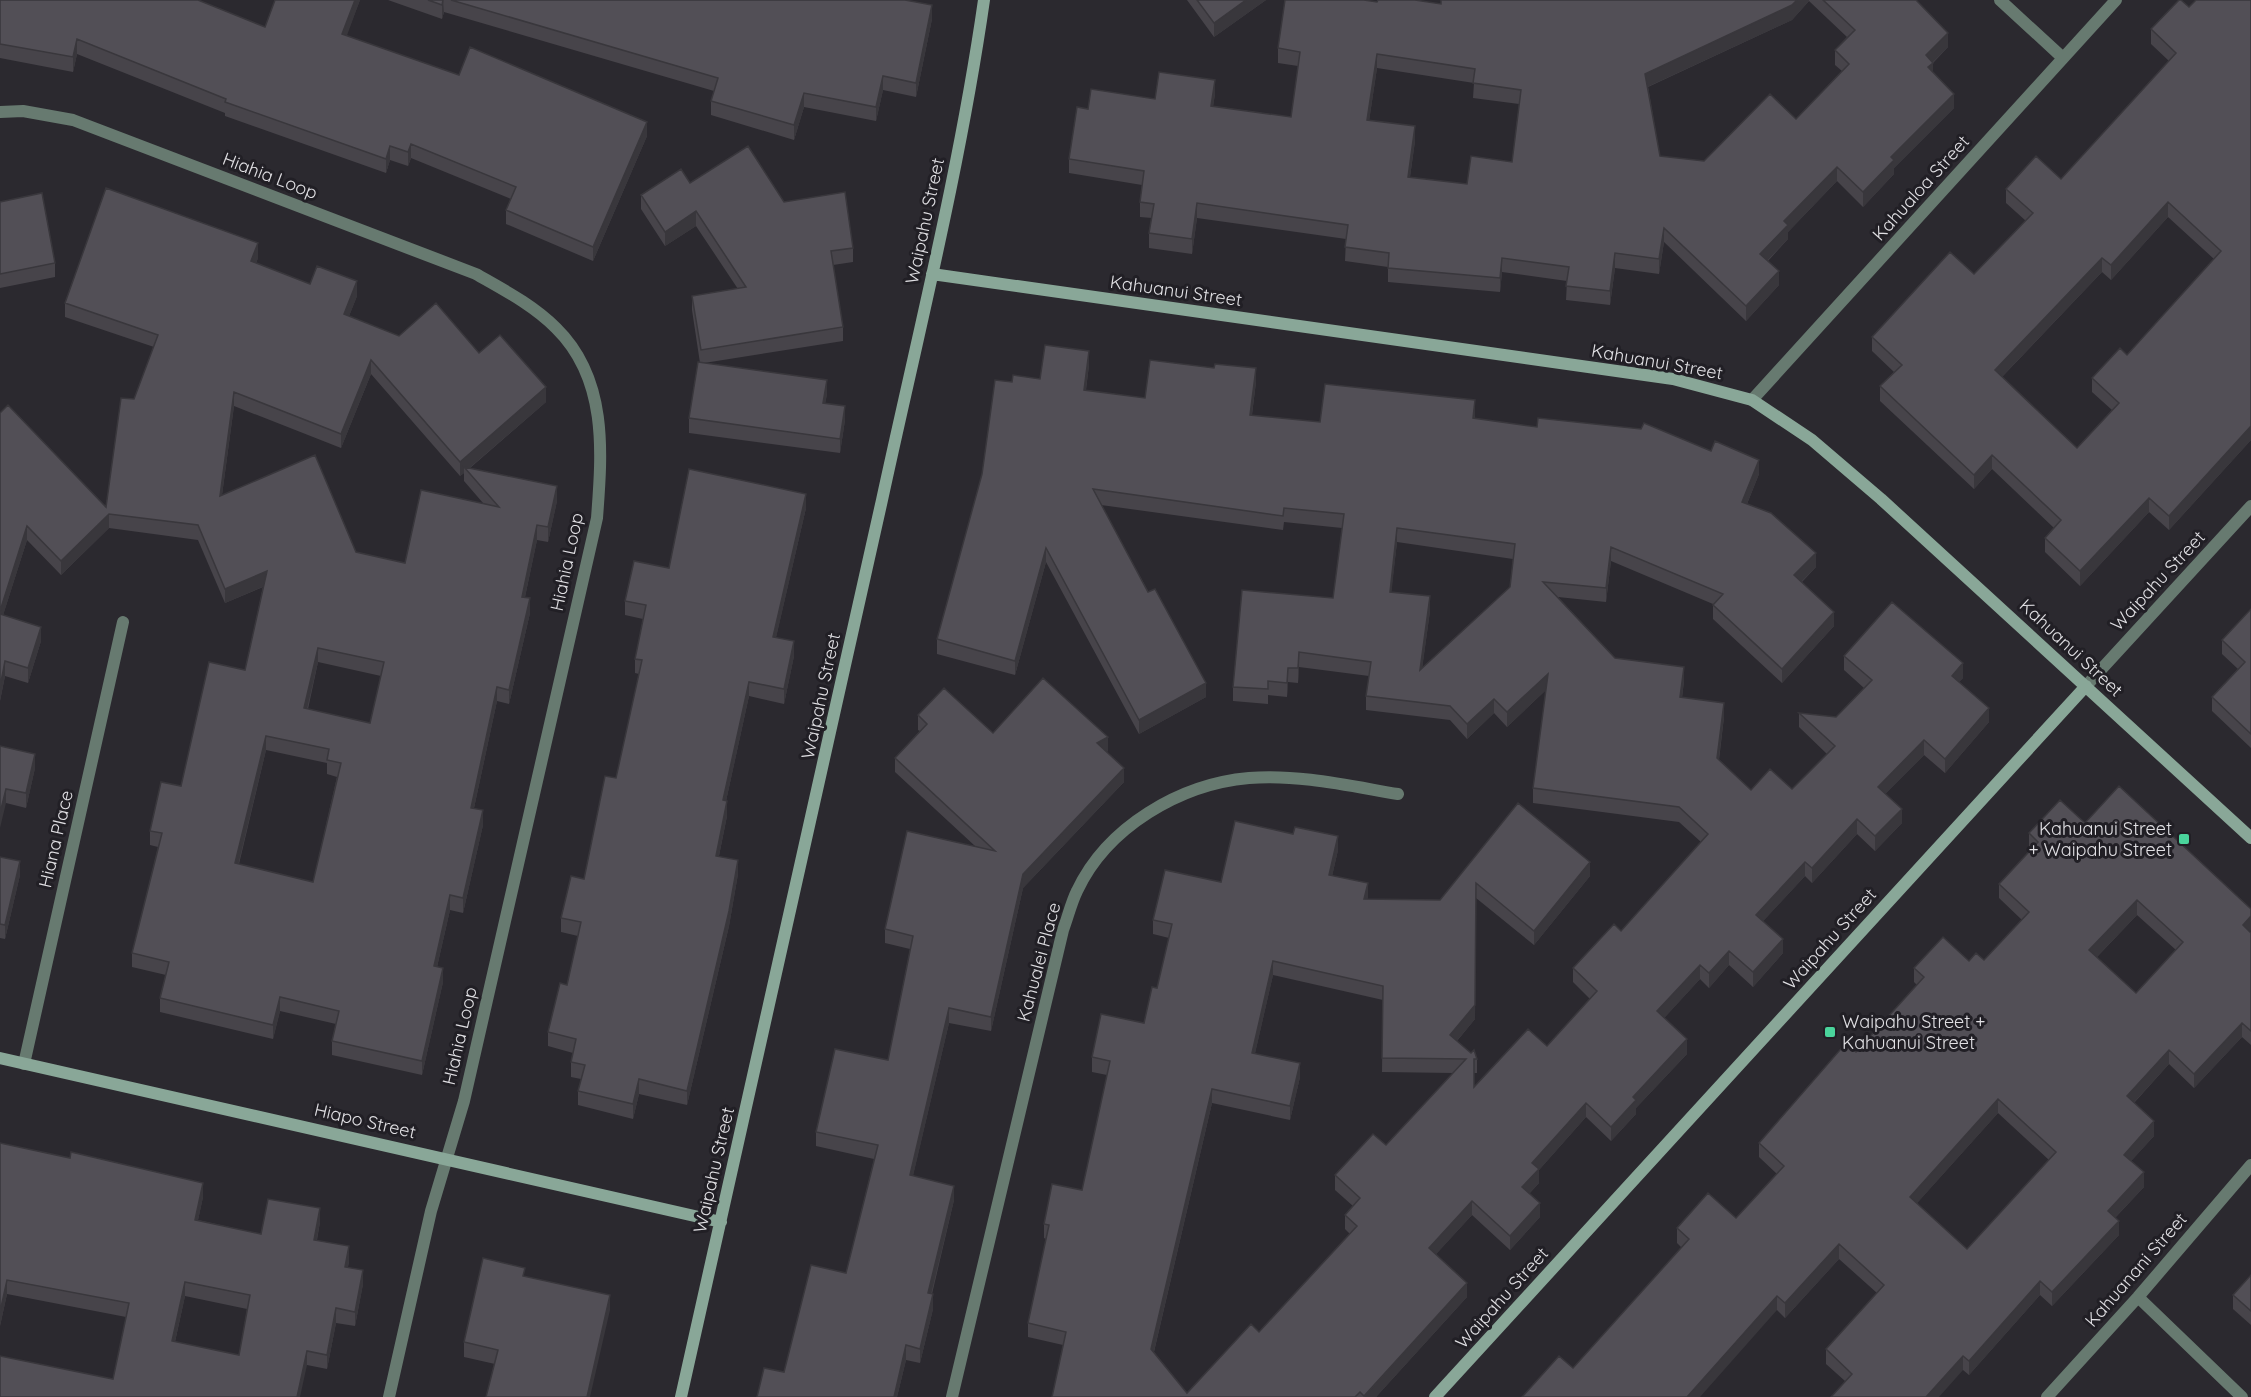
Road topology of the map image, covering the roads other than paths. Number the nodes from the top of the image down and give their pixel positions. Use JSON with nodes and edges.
{"nodes":[{"id":1,"x":984,"y":0,"type":"edge"},
{"id":2,"x":2000,"y":0,"type":"edge"},
{"id":3,"x":2116,"y":0,"type":"edge"},
{"id":4,"x":2063,"y":58,"type":"junction"},
{"id":5,"x":0,"y":112,"type":"edge"},
{"id":6,"x":932,"y":274,"type":"junction"},
{"id":7,"x":1752,"y":400,"type":"junction"},
{"id":8,"x":2251,"y":506,"type":"edge"},
{"id":9,"x":123,"y":622,"type":"dead end"},
{"id":10,"x":2086,"y":686,"type":"junction"},
{"id":11,"x":1398,"y":794,"type":"dead end"},
{"id":12,"x":2251,"y":838,"type":"edge"},
{"id":13,"x":0,"y":1058,"type":"edge"},
{"id":14,"x":24,"y":1064,"type":"junction"},
{"id":15,"x":447,"y":1158,"type":"junction"},
{"id":16,"x":2251,"y":1165,"type":"edge"},
{"id":17,"x":721,"y":1221,"type":"junction"},
{"id":18,"x":2138,"y":1297,"type":"junction"},
{"id":19,"x":389,"y":1397,"type":"edge"},
{"id":20,"x":681,"y":1397,"type":"edge"},
{"id":21,"x":952,"y":1397,"type":"edge"},
{"id":22,"x":1436,"y":1397,"type":"edge"},
{"id":23,"x":2046,"y":1397,"type":"edge"},
{"id":24,"x":2242,"y":1397,"type":"edge"}],
"edges":[{"from":1,"to":6,"type":"street","name":"Waipahu Street"},
{"from":2,"to":4,"type":"street"},
{"from":3,"to":4,"type":"street","name":"Kahualoa Street"},
{"from":4,"to":7,"type":"street","name":"Kahualoa Street"},
{"from":5,"to":15,"type":"street","name":"Hiahia Loop"},
{"from":6,"to":7,"type":"street","name":"Kahuanui Street"},
{"from":6,"to":17,"type":"street","name":"Waipahu Street"},
{"from":7,"to":10,"type":"street","name":"Kahuanui Street"},
{"from":8,"to":10,"type":"street","name":"Waipahu Street"},
{"from":9,"to":14,"type":"street","name":"Hiana Place"},
{"from":10,"to":12,"type":"street","name":"Kahuanui Street"},
{"from":10,"to":22,"type":"street","name":"Waipahu Street"},
{"from":11,"to":21,"type":"street","name":"Kahualei Place"},
{"from":13,"to":14,"type":"street","name":"Hiapo Street"},
{"from":14,"to":15,"type":"street","name":"Hiapo Street"},
{"from":15,"to":17,"type":"street","name":"Hiapo Street"},
{"from":15,"to":19,"type":"street","name":"Hiahia Loop"},
{"from":16,"to":18,"type":"street","name":"Kahuanani Street"},
{"from":17,"to":20,"type":"street","name":"Waipahu Street"},
{"from":18,"to":23,"type":"street","name":"Kahuanani Street"},
{"from":18,"to":24,"type":"street"}]}
